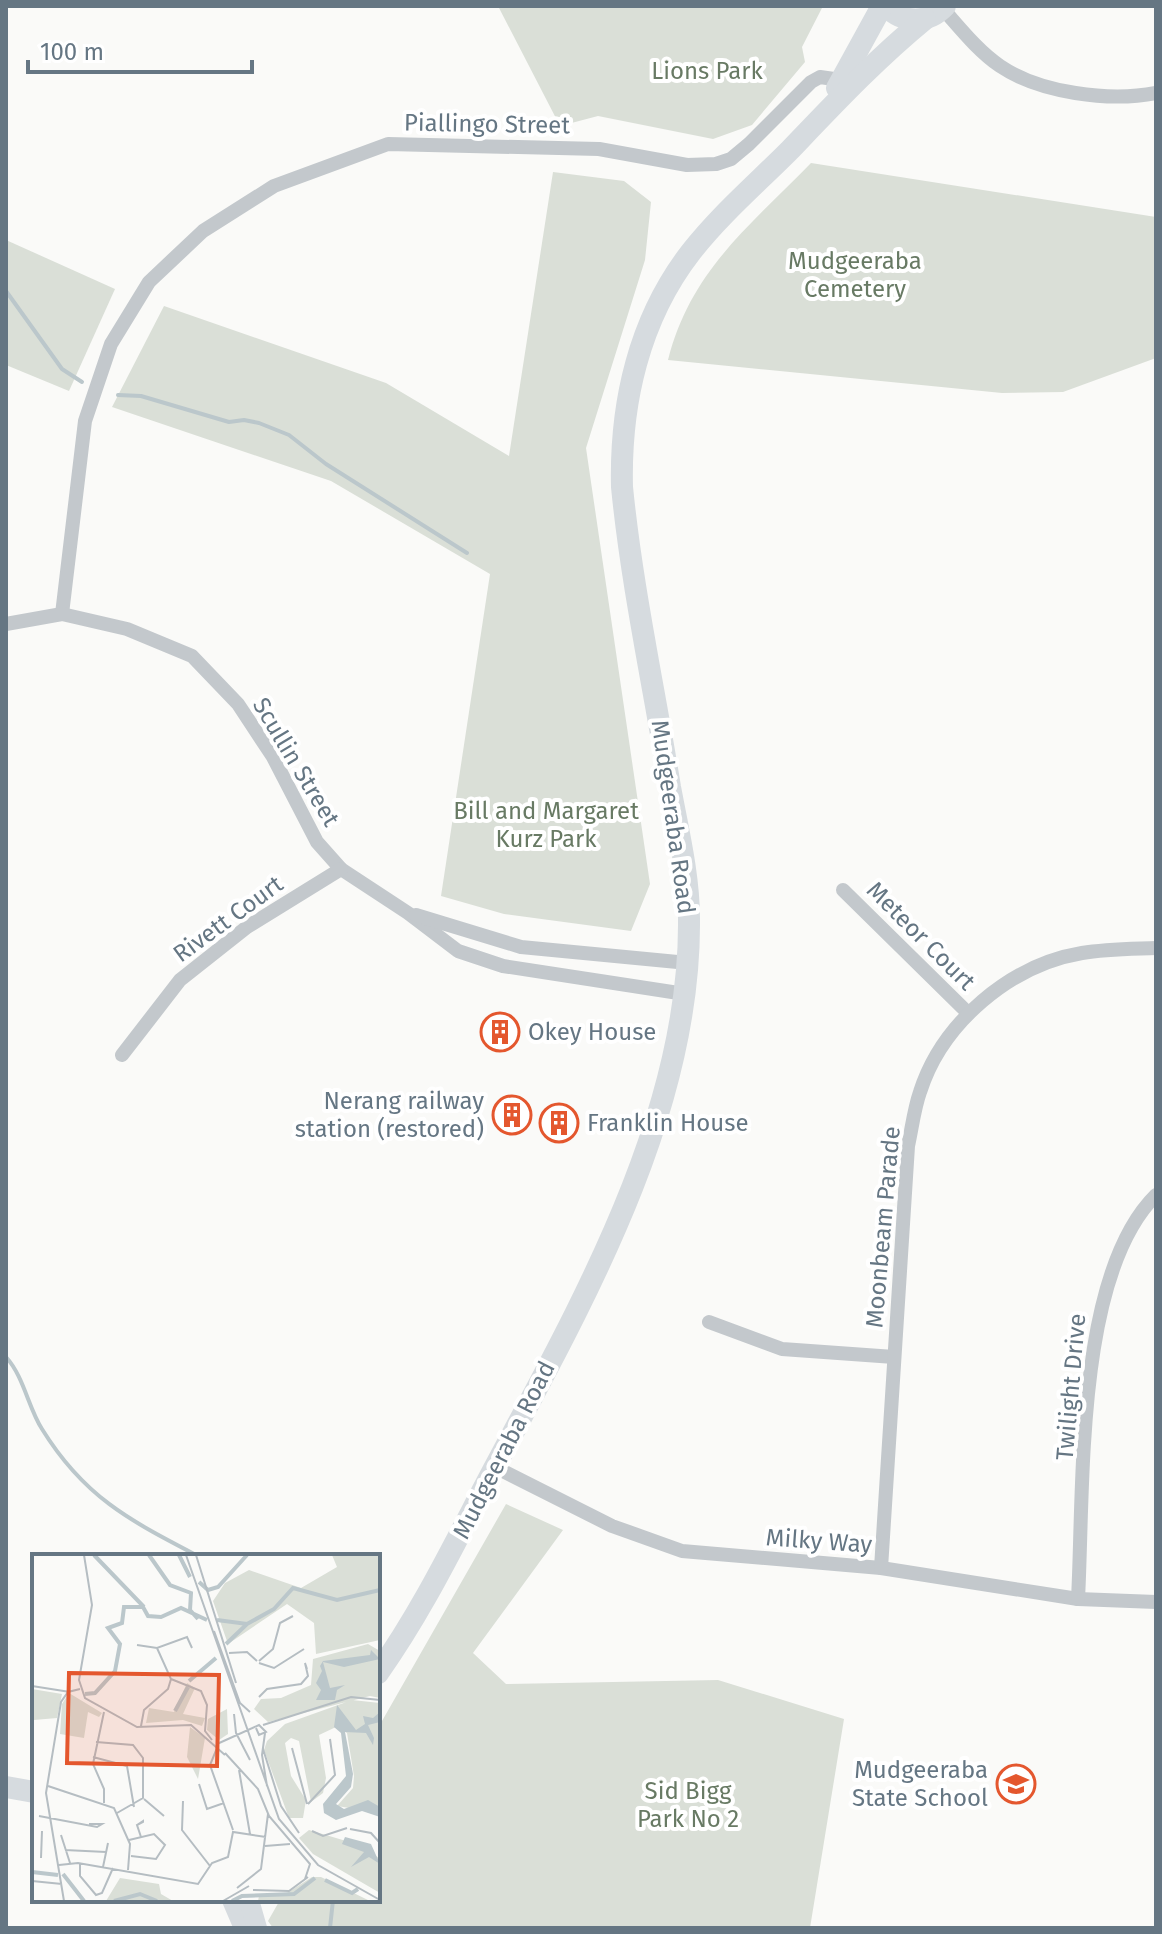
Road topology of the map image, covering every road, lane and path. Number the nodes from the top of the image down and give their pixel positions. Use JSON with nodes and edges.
{"nodes":[{"id":1,"x":884,"y":6,"type":"edge"},
{"id":2,"x":937,"y":11,"type":"edge"},
{"id":3,"x":841,"y":80,"type":"junction"},
{"id":4,"x":1156,"y":93,"type":"edge"},
{"id":5,"x":828,"y":108,"type":"junction"},
{"id":6,"x":62,"y":614,"type":"junction"},
{"id":7,"x":6,"y":624,"type":"edge"},
{"id":8,"x":341,"y":869,"type":"junction"},
{"id":9,"x":843,"y":890,"type":"dead end"},
{"id":10,"x":408,"y":913,"type":"junction"},
{"id":11,"x":1156,"y":948,"type":"edge"},
{"id":12,"x":688,"y":963,"type":"junction"},
{"id":13,"x":685,"y":994,"type":"junction"},
{"id":14,"x":968,"y":1013,"type":"junction"},
{"id":15,"x":122,"y":1055,"type":"dead end"},
{"id":16,"x":1156,"y":1195,"type":"edge"},
{"id":17,"x":709,"y":1322,"type":"dead end"},
{"id":18,"x":894,"y":1357,"type":"junction"},
{"id":19,"x":495,"y":1467,"type":"junction"},
{"id":20,"x":881,"y":1568,"type":"junction"},
{"id":21,"x":1078,"y":1599,"type":"junction"},
{"id":22,"x":1156,"y":1602,"type":"edge"},
{"id":23,"x":380,"y":1670,"type":"edge"},
{"id":24,"x":6,"y":1787,"type":"edge"},
{"id":25,"x":32,"y":1792,"type":"edge"},
{"id":26,"x":233,"y":1902,"type":"edge"},
{"id":27,"x":250,"y":1902,"type":"edge"},
{"id":28,"x":244,"y":1928,"type":"edge"},
{"id":29,"x":257,"y":1928,"type":"edge"}],
"edges":[{"from":1,"to":2,"type":"main road"},
{"from":1,"to":3,"type":"main road","name":"Mudgeeraba Road"},
{"from":2,"to":4,"type":"street"},
{"from":2,"to":5,"type":"main road","name":"Mudgeeraba Road"},
{"from":3,"to":5,"type":"main road","name":"Mudgeeraba Road"},
{"from":3,"to":6,"type":"street","name":"Piallingo Street"},
{"from":5,"to":12,"type":"main road","name":"Mudgeeraba Road"},
{"from":6,"to":7,"type":"street","name":"Scullin Street"},
{"from":6,"to":8,"type":"street","name":"Scullin Street"},
{"from":8,"to":10,"type":"street","name":"Scullin Street"},
{"from":8,"to":15,"type":"street","name":"Rivett Court"},
{"from":9,"to":14,"type":"street","name":"Meteor Court"},
{"from":10,"to":12,"type":"street","name":"Scullin Street"},
{"from":10,"to":13,"type":"street","name":"Scullin Street"},
{"from":11,"to":14,"type":"street","name":"Moonbeam Parade"},
{"from":12,"to":13,"type":"main road","name":"Mudgeeraba Road"},
{"from":13,"to":19,"type":"main road","name":"Mudgeeraba Road"},
{"from":14,"to":18,"type":"street","name":"Moonbeam Parade"},
{"from":16,"to":21,"type":"street","name":"Twilight Drive"},
{"from":17,"to":18,"type":"street"},
{"from":18,"to":20,"type":"street","name":"Moonbeam Parade"},
{"from":19,"to":20,"type":"street","name":"Milky Way"},
{"from":19,"to":23,"type":"main road","name":"Mudgeeraba Road"},
{"from":20,"to":21,"type":"street","name":"Milky Way"},
{"from":21,"to":22,"type":"street","name":"Milky Way"},
{"from":24,"to":25,"type":"main road"},
{"from":26,"to":28,"type":"street"},
{"from":27,"to":29,"type":"street"}]}
